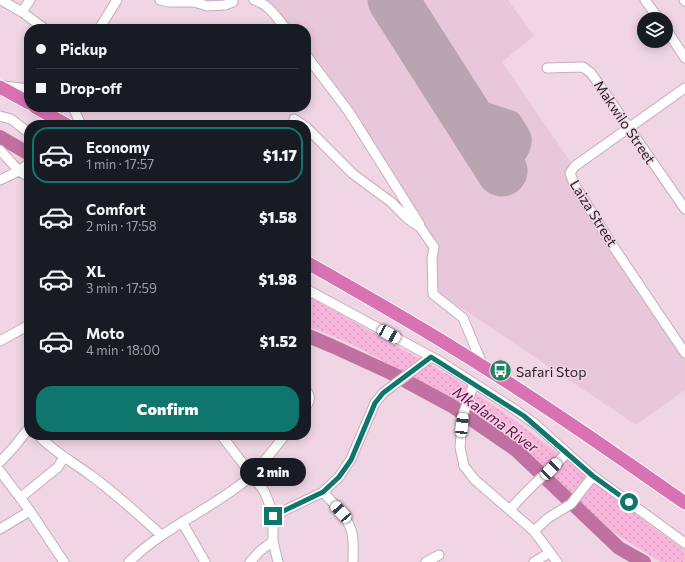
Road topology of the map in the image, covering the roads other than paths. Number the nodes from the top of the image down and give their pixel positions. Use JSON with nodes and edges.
{"nodes":[{"id":1,"x":1,"y":0,"type":"edge"},
{"id":2,"x":30,"y":0,"type":"edge"},
{"id":3,"x":117,"y":0,"type":"edge"},
{"id":4,"x":160,"y":0,"type":"edge"},
{"id":5,"x":254,"y":0,"type":"edge"},
{"id":6,"x":648,"y":1,"type":"edge"},
{"id":7,"x":233,"y":2,"type":"dead end"},
{"id":8,"x":22,"y":12,"type":"junction"},
{"id":9,"x":655,"y":12,"type":"edge"},
{"id":10,"x":38,"y":24,"type":"edge"},
{"id":11,"x":102,"y":24,"type":"edge"},
{"id":12,"x":282,"y":24,"type":"edge"},
{"id":13,"x":673,"y":36,"type":"edge"},
{"id":14,"x":682,"y":46,"type":"edge"},
{"id":15,"x":685,"y":58,"type":"edge"},
{"id":16,"x":311,"y":62,"type":"edge"},
{"id":17,"x":547,"y":68,"type":"dead end"},
{"id":18,"x":0,"y":87,"type":"edge"},
{"id":19,"x":685,"y":88,"type":"edge"},
{"id":20,"x":24,"y":89,"type":"edge"},
{"id":21,"x":24,"y":100,"type":"edge"},
{"id":22,"x":0,"y":116,"type":"edge"},
{"id":23,"x":629,"y":128,"type":"junction"},
{"id":24,"x":24,"y":129,"type":"edge"},
{"id":25,"x":311,"y":132,"type":"edge"},
{"id":26,"x":1,"y":152,"type":"edge"},
{"id":27,"x":24,"y":167,"type":"edge"},
{"id":28,"x":19,"y":171,"type":"junction"},
{"id":29,"x":24,"y":174,"type":"edge"},
{"id":30,"x":0,"y":180,"type":"edge"},
{"id":31,"x":685,"y":209,"type":"edge"},
{"id":32,"x":420,"y":226,"type":"junction"},
{"id":33,"x":311,"y":265,"type":"edge"},
{"id":34,"x":311,"y":291,"type":"edge"},
{"id":35,"x":24,"y":328,"type":"edge"},
{"id":36,"x":0,"y":342,"type":"edge"},
{"id":37,"x":685,"y":353,"type":"edge"},
{"id":38,"x":431,"y":357,"type":"junction"},
{"id":39,"x":483,"y":366,"type":"junction"},
{"id":40,"x":474,"y":383,"type":"junction"},
{"id":41,"x":24,"y":434,"type":"edge"},
{"id":42,"x":43,"y":440,"type":"edge"},
{"id":43,"x":225,"y":440,"type":"edge"},
{"id":44,"x":281,"y":440,"type":"edge"},
{"id":45,"x":567,"y":453,"type":"junction"},
{"id":46,"x":64,"y":457,"type":"junction"},
{"id":47,"x":0,"y":462,"type":"edge"},
{"id":48,"x":0,"y":470,"type":"edge"},
{"id":49,"x":251,"y":475,"type":"junction"},
{"id":50,"x":593,"y":476,"type":"junction"},
{"id":51,"x":323,"y":492,"type":"junction"},
{"id":52,"x":20,"y":498,"type":"junction"},
{"id":53,"x":685,"y":503,"type":"edge"},
{"id":54,"x":510,"y":510,"type":"junction"},
{"id":55,"x":30,"y":511,"type":"junction"},
{"id":56,"x":273,"y":516,"type":"junction"},
{"id":57,"x":182,"y":522,"type":"junction"},
{"id":58,"x":0,"y":529,"type":"edge"},
{"id":59,"x":534,"y":531,"type":"junction"},
{"id":60,"x":161,"y":535,"type":"junction"},
{"id":61,"x":273,"y":541,"type":"junction"},
{"id":62,"x":685,"y":543,"type":"edge"},
{"id":63,"x":549,"y":553,"type":"junction"},
{"id":64,"x":439,"y":555,"type":"dead end"},
{"id":65,"x":64,"y":562,"type":"edge"},
{"id":66,"x":129,"y":562,"type":"edge"},
{"id":67,"x":205,"y":562,"type":"edge"},
{"id":68,"x":250,"y":562,"type":"edge"},
{"id":69,"x":278,"y":562,"type":"edge"},
{"id":70,"x":353,"y":562,"type":"edge"},
{"id":71,"x":426,"y":562,"type":"edge"},
{"id":72,"x":534,"y":562,"type":"edge"},
{"id":73,"x":557,"y":562,"type":"edge"}],
"edges":[{"from":1,"to":8,"type":"street"},
{"from":2,"to":8,"type":"street"},
{"from":3,"to":11,"type":"street"},
{"from":4,"to":7,"type":"street"},
{"from":5,"to":12,"type":"street"},
{"from":6,"to":9,"type":"street"},
{"from":8,"to":10,"type":"street"},
{"from":13,"to":14,"type":"street"},
{"from":14,"to":15,"type":"street"},
{"from":16,"to":32,"type":"street"},
{"from":17,"to":23,"type":"street","name":"Makwilo Street"},
{"from":18,"to":20,"type":"street"},
{"from":18,"to":21,"type":"highway"},
{"from":19,"to":23,"type":"street","name":"Laiza Street"},
{"from":22,"to":24,"type":"street"},
{"from":23,"to":31,"type":"street","name":"Makwilo Street"},
{"from":23,"to":37,"type":"street","name":"Laiza Street"},
{"from":25,"to":32,"type":"street"},
{"from":26,"to":28,"type":"street"},
{"from":27,"to":28,"type":"street"},
{"from":28,"to":29,"type":"street"},
{"from":28,"to":30,"type":"street"},
{"from":32,"to":39,"type":"street"},
{"from":33,"to":39,"type":"highway"},
{"from":34,"to":38,"type":"street"},
{"from":35,"to":36,"type":"street"},
{"from":38,"to":40,"type":"street"},
{"from":38,"to":51,"type":"street"},
{"from":39,"to":53,"type":"highway"},
{"from":40,"to":45,"type":"street"},
{"from":40,"to":54,"type":"street"},
{"from":41,"to":47,"type":"street"},
{"from":42,"to":46,"type":"street"},
{"from":43,"to":49,"type":"street"},
{"from":44,"to":49,"type":"street"},
{"from":45,"to":50,"type":"street"},
{"from":45,"to":54,"type":"street"},
{"from":46,"to":52,"type":"street"},
{"from":46,"to":60,"type":"street"},
{"from":48,"to":52,"type":"street"},
{"from":49,"to":56,"type":"street"},
{"from":49,"to":57,"type":"street"},
{"from":50,"to":59,"type":"street"},
{"from":50,"to":62,"type":"street"},
{"from":51,"to":56,"type":"street"},
{"from":51,"to":70,"type":"street"},
{"from":52,"to":55,"type":"street"},
{"from":54,"to":59,"type":"street"},
{"from":55,"to":58,"type":"street"},
{"from":55,"to":65,"type":"street"},
{"from":56,"to":61,"type":"street"},
{"from":57,"to":60,"type":"street"},
{"from":57,"to":67,"type":"street"},
{"from":59,"to":63,"type":"street"},
{"from":60,"to":66,"type":"street"},
{"from":61,"to":68,"type":"street"},
{"from":61,"to":69,"type":"street"},
{"from":63,"to":72,"type":"street"},
{"from":63,"to":73,"type":"street"},
{"from":64,"to":71,"type":"street"}]}
